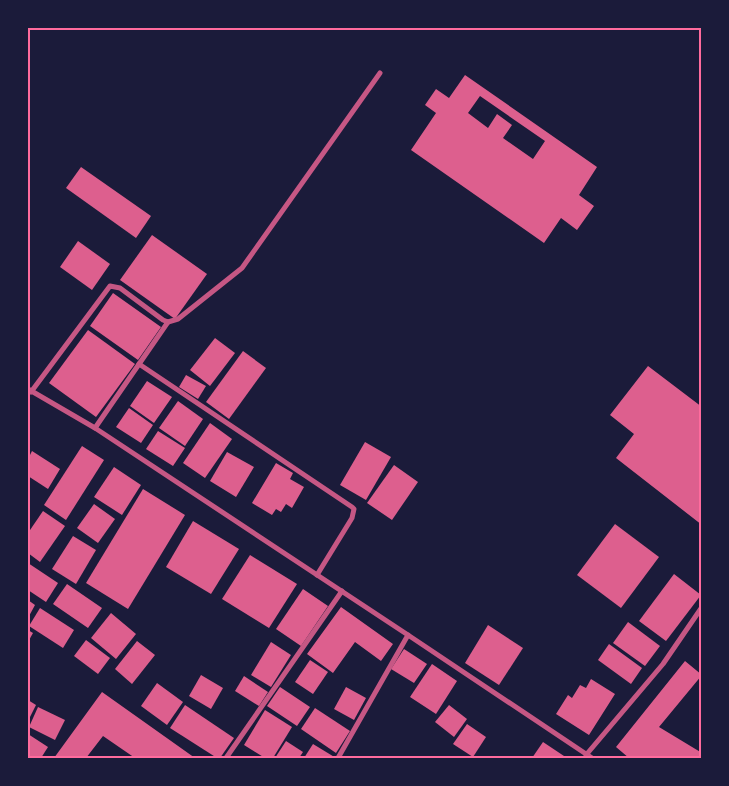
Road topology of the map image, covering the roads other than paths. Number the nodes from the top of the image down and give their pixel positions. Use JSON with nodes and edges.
{"nodes":[{"id":1,"x":380,"y":74,"type":"dead end"},
{"id":2,"x":168,"y":322,"type":"junction"},
{"id":3,"x":139,"y":364,"type":"junction"},
{"id":4,"x":29,"y":390,"type":"edge"},
{"id":5,"x":94,"y":428,"type":"junction"},
{"id":6,"x":317,"y":575,"type":"junction"},
{"id":7,"x":342,"y":591,"type":"junction"},
{"id":8,"x":702,"y":607,"type":"edge"},
{"id":9,"x":408,"y":635,"type":"junction"},
{"id":10,"x":586,"y":755,"type":"junction"},
{"id":11,"x":226,"y":758,"type":"edge"},
{"id":12,"x":338,"y":758,"type":"edge"},
{"id":13,"x":592,"y":758,"type":"edge"}],
"edges":[{"from":1,"to":2,"type":"street"},
{"from":2,"to":3,"type":"street"},
{"from":2,"to":4,"type":"street"},
{"from":3,"to":5,"type":"street"},
{"from":3,"to":6,"type":"street"},
{"from":4,"to":5,"type":"street"},
{"from":5,"to":6,"type":"street"},
{"from":6,"to":7,"type":"street"},
{"from":7,"to":9,"type":"street"},
{"from":7,"to":11,"type":"street"},
{"from":8,"to":10,"type":"street"},
{"from":9,"to":10,"type":"street"},
{"from":9,"to":12,"type":"street"},
{"from":10,"to":13,"type":"street"}]}
